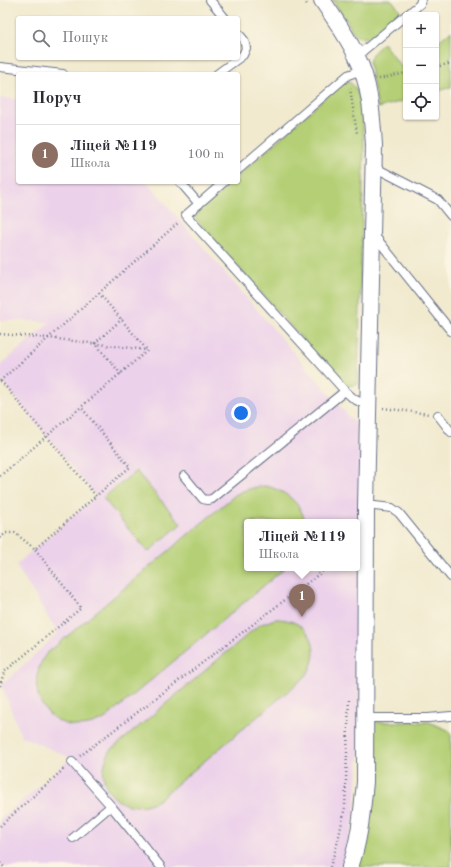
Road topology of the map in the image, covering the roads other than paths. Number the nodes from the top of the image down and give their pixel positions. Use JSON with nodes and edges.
{"nodes":[{"id":1,"x":210,"y":0,"type":"edge"},
{"id":2,"x":420,"y":1,"type":"edge"},
{"id":3,"x":317,"y":4,"type":"edge"},
{"id":4,"x":409,"y":12,"type":"edge"},
{"id":5,"x":223,"y":16,"type":"edge"},
{"id":6,"x":403,"y":18,"type":"edge"},
{"id":7,"x":240,"y":35,"type":"edge"},
{"id":8,"x":240,"y":57,"type":"edge"},
{"id":9,"x":236,"y":60,"type":"edge"},
{"id":10,"x":0,"y":67,"type":"edge"},
{"id":11,"x":358,"y":71,"type":"junction"},
{"id":12,"x":45,"y":72,"type":"edge"},
{"id":13,"x":221,"y":72,"type":"edge"},
{"id":14,"x":374,"y":167,"type":"junction"},
{"id":15,"x":240,"y":168,"type":"edge"},
{"id":16,"x":182,"y":184,"type":"edge"},
{"id":17,"x":222,"y":184,"type":"edge"},
{"id":18,"x":199,"y":204,"type":"junction"},
{"id":19,"x":451,"y":216,"type":"edge"},
{"id":20,"x":372,"y":234,"type":"junction"},
{"id":21,"x":451,"y":331,"type":"edge"},
{"id":22,"x":345,"y":391,"type":"junction"},
{"id":23,"x":368,"y":406,"type":"junction"},
{"id":24,"x":438,"y":415,"type":"road end"},
{"id":25,"x":451,"y":432,"type":"edge"},
{"id":26,"x":184,"y":476,"type":"dead end"},
{"id":27,"x":366,"y":504,"type":"junction"},
{"id":28,"x":451,"y":577,"type":"edge"},
{"id":29,"x":451,"y":716,"type":"edge"},
{"id":30,"x":365,"y":718,"type":"junction"},
{"id":31,"x":72,"y":762,"type":"road end"},
{"id":32,"x":111,"y":806,"type":"junction"},
{"id":33,"x":73,"y":838,"type":"dead end"},
{"id":34,"x":161,"y":867,"type":"edge"},
{"id":35,"x":350,"y":867,"type":"edge"}],
"edges":[{"from":1,"to":5,"type":"lane"},
{"from":2,"to":4,"type":"lane"},
{"from":3,"to":11,"type":"street"},
{"from":6,"to":11,"type":"lane"},
{"from":7,"to":8,"type":"lane"},
{"from":9,"to":13,"type":"lane"},
{"from":10,"to":12,"type":"lane"},
{"from":11,"to":14,"type":"street"},
{"from":11,"to":15,"type":"lane"},
{"from":14,"to":19,"type":"lane"},
{"from":14,"to":20,"type":"street"},
{"from":16,"to":18,"type":"lane"},
{"from":17,"to":18,"type":"lane"},
{"from":18,"to":22,"type":"lane"},
{"from":20,"to":21,"type":"lane"},
{"from":20,"to":23,"type":"street"},
{"from":22,"to":23,"type":"lane"},
{"from":22,"to":26,"type":"lane"},
{"from":23,"to":27,"type":"street"},
{"from":24,"to":25,"type":"lane"},
{"from":27,"to":28,"type":"lane"},
{"from":27,"to":30,"type":"street"},
{"from":29,"to":30,"type":"lane"},
{"from":30,"to":35,"type":"street"},
{"from":31,"to":32,"type":"lane"},
{"from":32,"to":33,"type":"lane"},
{"from":32,"to":34,"type":"lane"}]}
